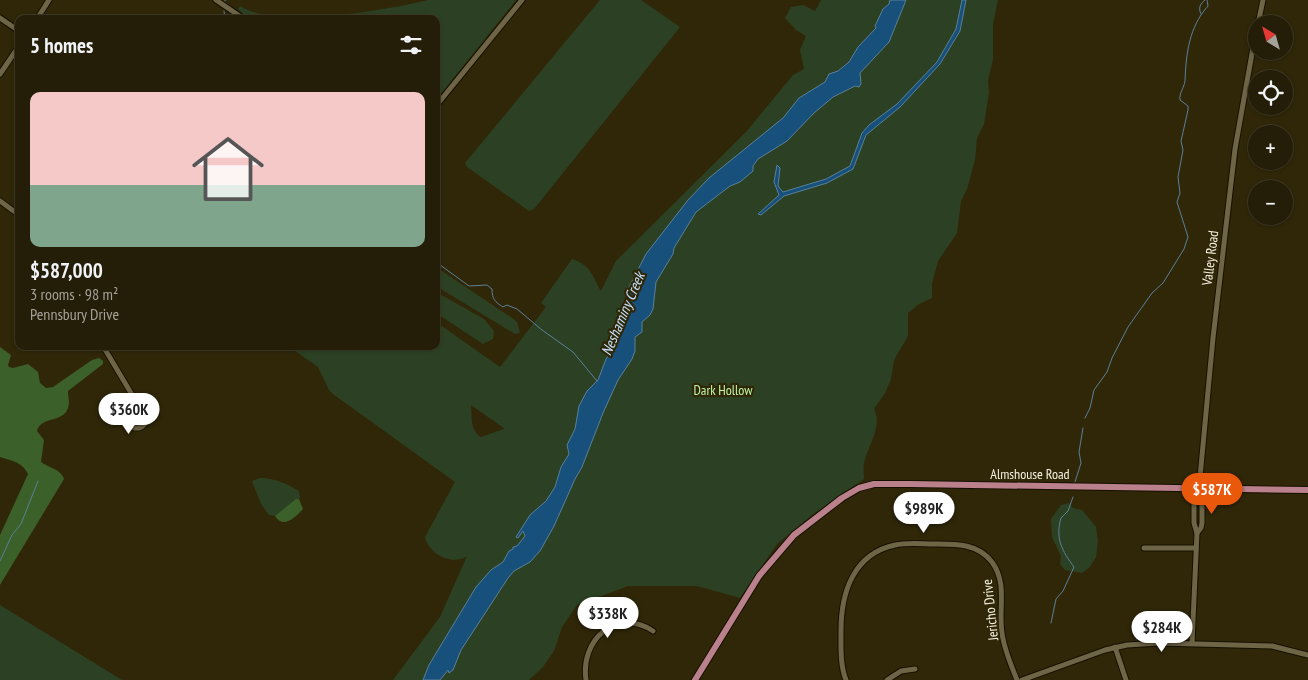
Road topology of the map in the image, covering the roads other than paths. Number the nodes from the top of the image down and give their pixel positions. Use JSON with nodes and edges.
{"nodes":[{"id":1,"x":49,"y":0,"type":"edge"},
{"id":2,"x":216,"y":0,"type":"edge"},
{"id":3,"x":522,"y":0,"type":"edge"},
{"id":4,"x":1263,"y":0,"type":"edge"},
{"id":5,"x":40,"y":15,"type":"edge"},
{"id":6,"x":238,"y":15,"type":"edge"},
{"id":7,"x":1260,"y":15,"type":"edge"},
{"id":8,"x":0,"y":18,"type":"edge"},
{"id":9,"x":15,"y":28,"type":"edge"},
{"id":10,"x":15,"y":52,"type":"edge"},
{"id":11,"x":1251,"y":60,"type":"edge"},
{"id":12,"x":0,"y":74,"type":"edge"},
{"id":13,"x":440,"y":101,"type":"edge"},
{"id":14,"x":0,"y":201,"type":"edge"},
{"id":15,"x":15,"y":212,"type":"edge"},
{"id":16,"x":105,"y":350,"type":"edge"},
{"id":17,"x":137,"y":410,"type":"dead end"},
{"id":18,"x":1198,"y":488,"type":"junction"},
{"id":19,"x":1308,"y":490,"type":"edge"},
{"id":20,"x":1144,"y":548,"type":"dead end"},
{"id":21,"x":1196,"y":548,"type":"junction"},
{"id":22,"x":653,"y":631,"type":"dead end"},
{"id":23,"x":1192,"y":643,"type":"junction"},
{"id":24,"x":1115,"y":648,"type":"junction"},
{"id":25,"x":1308,"y":655,"type":"edge"},
{"id":26,"x":915,"y":668,"type":"dead end"},
{"id":27,"x":586,"y":680,"type":"edge"},
{"id":28,"x":696,"y":680,"type":"edge"},
{"id":29,"x":846,"y":680,"type":"edge"},
{"id":30,"x":887,"y":680,"type":"edge"},
{"id":31,"x":1016,"y":680,"type":"edge"},
{"id":32,"x":1022,"y":680,"type":"edge"},
{"id":33,"x":1126,"y":680,"type":"edge"}],
"edges":[{"from":1,"to":5,"type":"street"},
{"from":2,"to":6,"type":"street"},
{"from":3,"to":13,"type":"street"},
{"from":4,"to":7,"type":"street"},
{"from":8,"to":9,"type":"street"},
{"from":10,"to":12,"type":"street"},
{"from":11,"to":18,"type":"street","name":"Valley Road"},
{"from":14,"to":15,"type":"street"},
{"from":16,"to":17,"type":"street"},
{"from":18,"to":19,"type":"main road","name":"Almshouse Road"},
{"from":18,"to":21,"type":"street","name":"Valley Road"},
{"from":18,"to":28,"type":"main road","name":"Almshouse Road"},
{"from":20,"to":21,"type":"street"},
{"from":21,"to":23,"type":"street","name":"Valley Road"},
{"from":22,"to":27,"type":"street"},
{"from":23,"to":24,"type":"street"},
{"from":23,"to":25,"type":"street"},
{"from":24,"to":32,"type":"street"},
{"from":24,"to":33,"type":"street"},
{"from":26,"to":30,"type":"street"},
{"from":29,"to":31,"type":"street","name":"Jericho Drive"}]}
